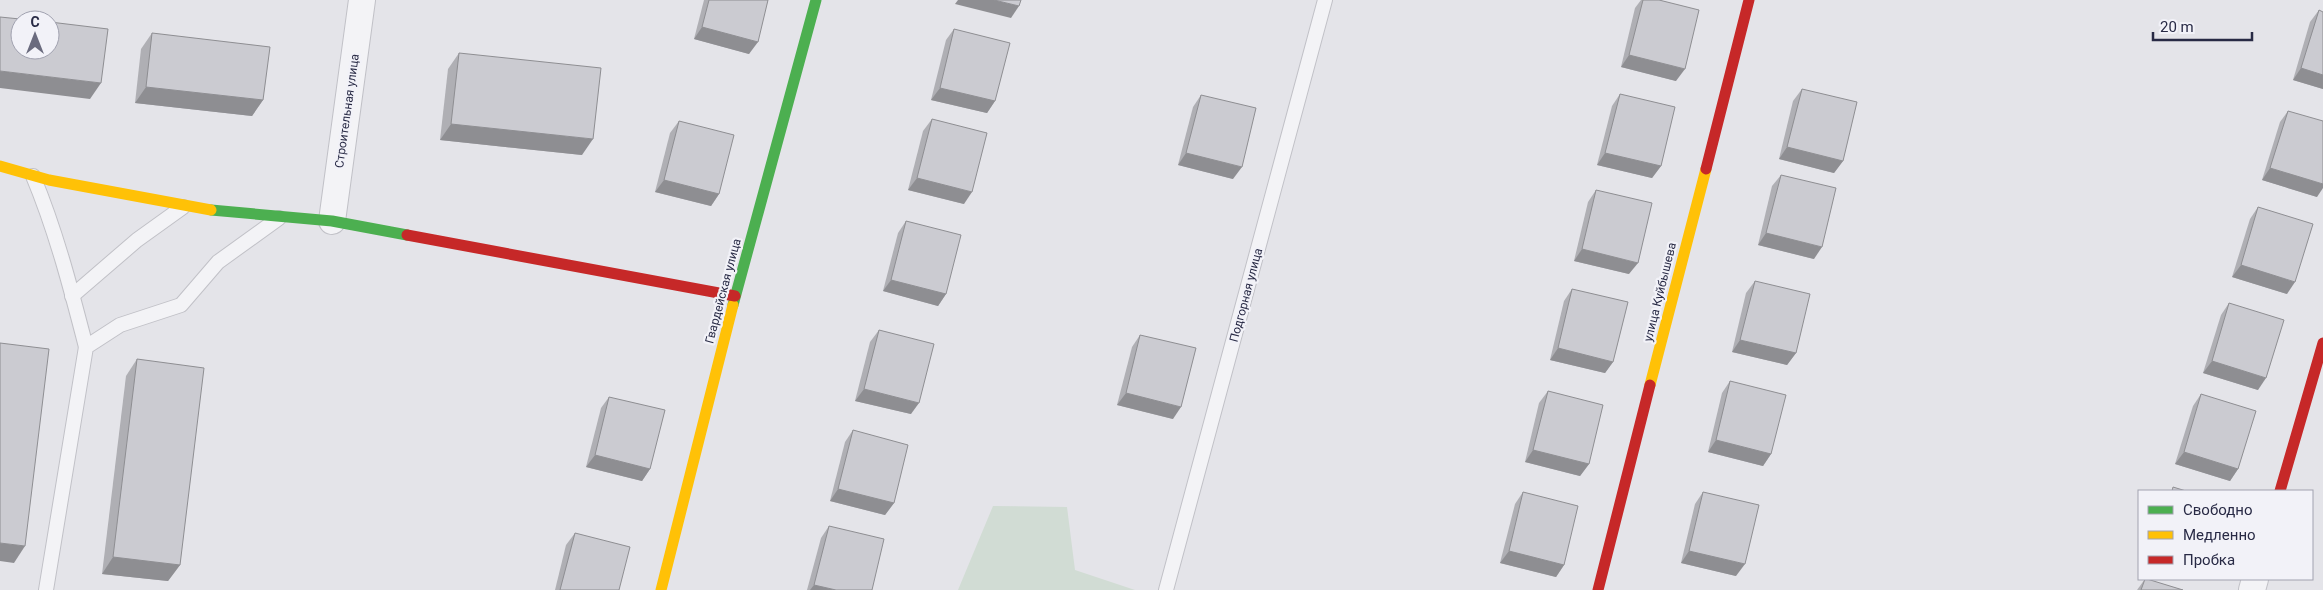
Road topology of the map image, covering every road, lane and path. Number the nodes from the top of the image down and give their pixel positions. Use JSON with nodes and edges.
{"nodes":[{"id":1,"x":362,"y":0,"type":"edge"},
{"id":2,"x":816,"y":0,"type":"edge"},
{"id":3,"x":1325,"y":0,"type":"edge"},
{"id":4,"x":1749,"y":0,"type":"edge"},
{"id":5,"x":0,"y":166,"type":"edge"},
{"id":6,"x":33,"y":176,"type":"junction"},
{"id":7,"x":184,"y":206,"type":"junction"},
{"id":8,"x":282,"y":216,"type":"junction"},
{"id":9,"x":332,"y":222,"type":"junction"},
{"id":10,"x":72,"y":296,"type":"junction"},
{"id":11,"x":735,"y":296,"type":"junction"},
{"id":12,"x":2323,"y":343,"type":"edge"},
{"id":13,"x":86,"y":347,"type":"junction"},
{"id":14,"x":2280,"y":490,"type":"edge"},
{"id":15,"x":46,"y":590,"type":"edge"},
{"id":16,"x":661,"y":590,"type":"edge"},
{"id":17,"x":1166,"y":590,"type":"edge"},
{"id":18,"x":1598,"y":590,"type":"edge"}],
"edges":[{"from":1,"to":9,"type":"street","name":"Строительная улица"},
{"from":2,"to":11,"type":"street","name":"Гвардейская улица"},
{"from":3,"to":17,"type":"lane","name":"Подгорная улица"},
{"from":4,"to":18,"type":"street","name":"улица Куйбышева"},
{"from":5,"to":6,"type":"street"},
{"from":6,"to":7,"type":"street"},
{"from":6,"to":10,"type":"lane"},
{"from":7,"to":8,"type":"street"},
{"from":7,"to":10,"type":"lane"},
{"from":8,"to":9,"type":"street"},
{"from":8,"to":13,"type":"lane"},
{"from":9,"to":11,"type":"street"},
{"from":10,"to":13,"type":"lane"},
{"from":11,"to":16,"type":"street","name":"Гвардейская улица"},
{"from":12,"to":14,"type":"street"},
{"from":13,"to":15,"type":"lane"}]}
